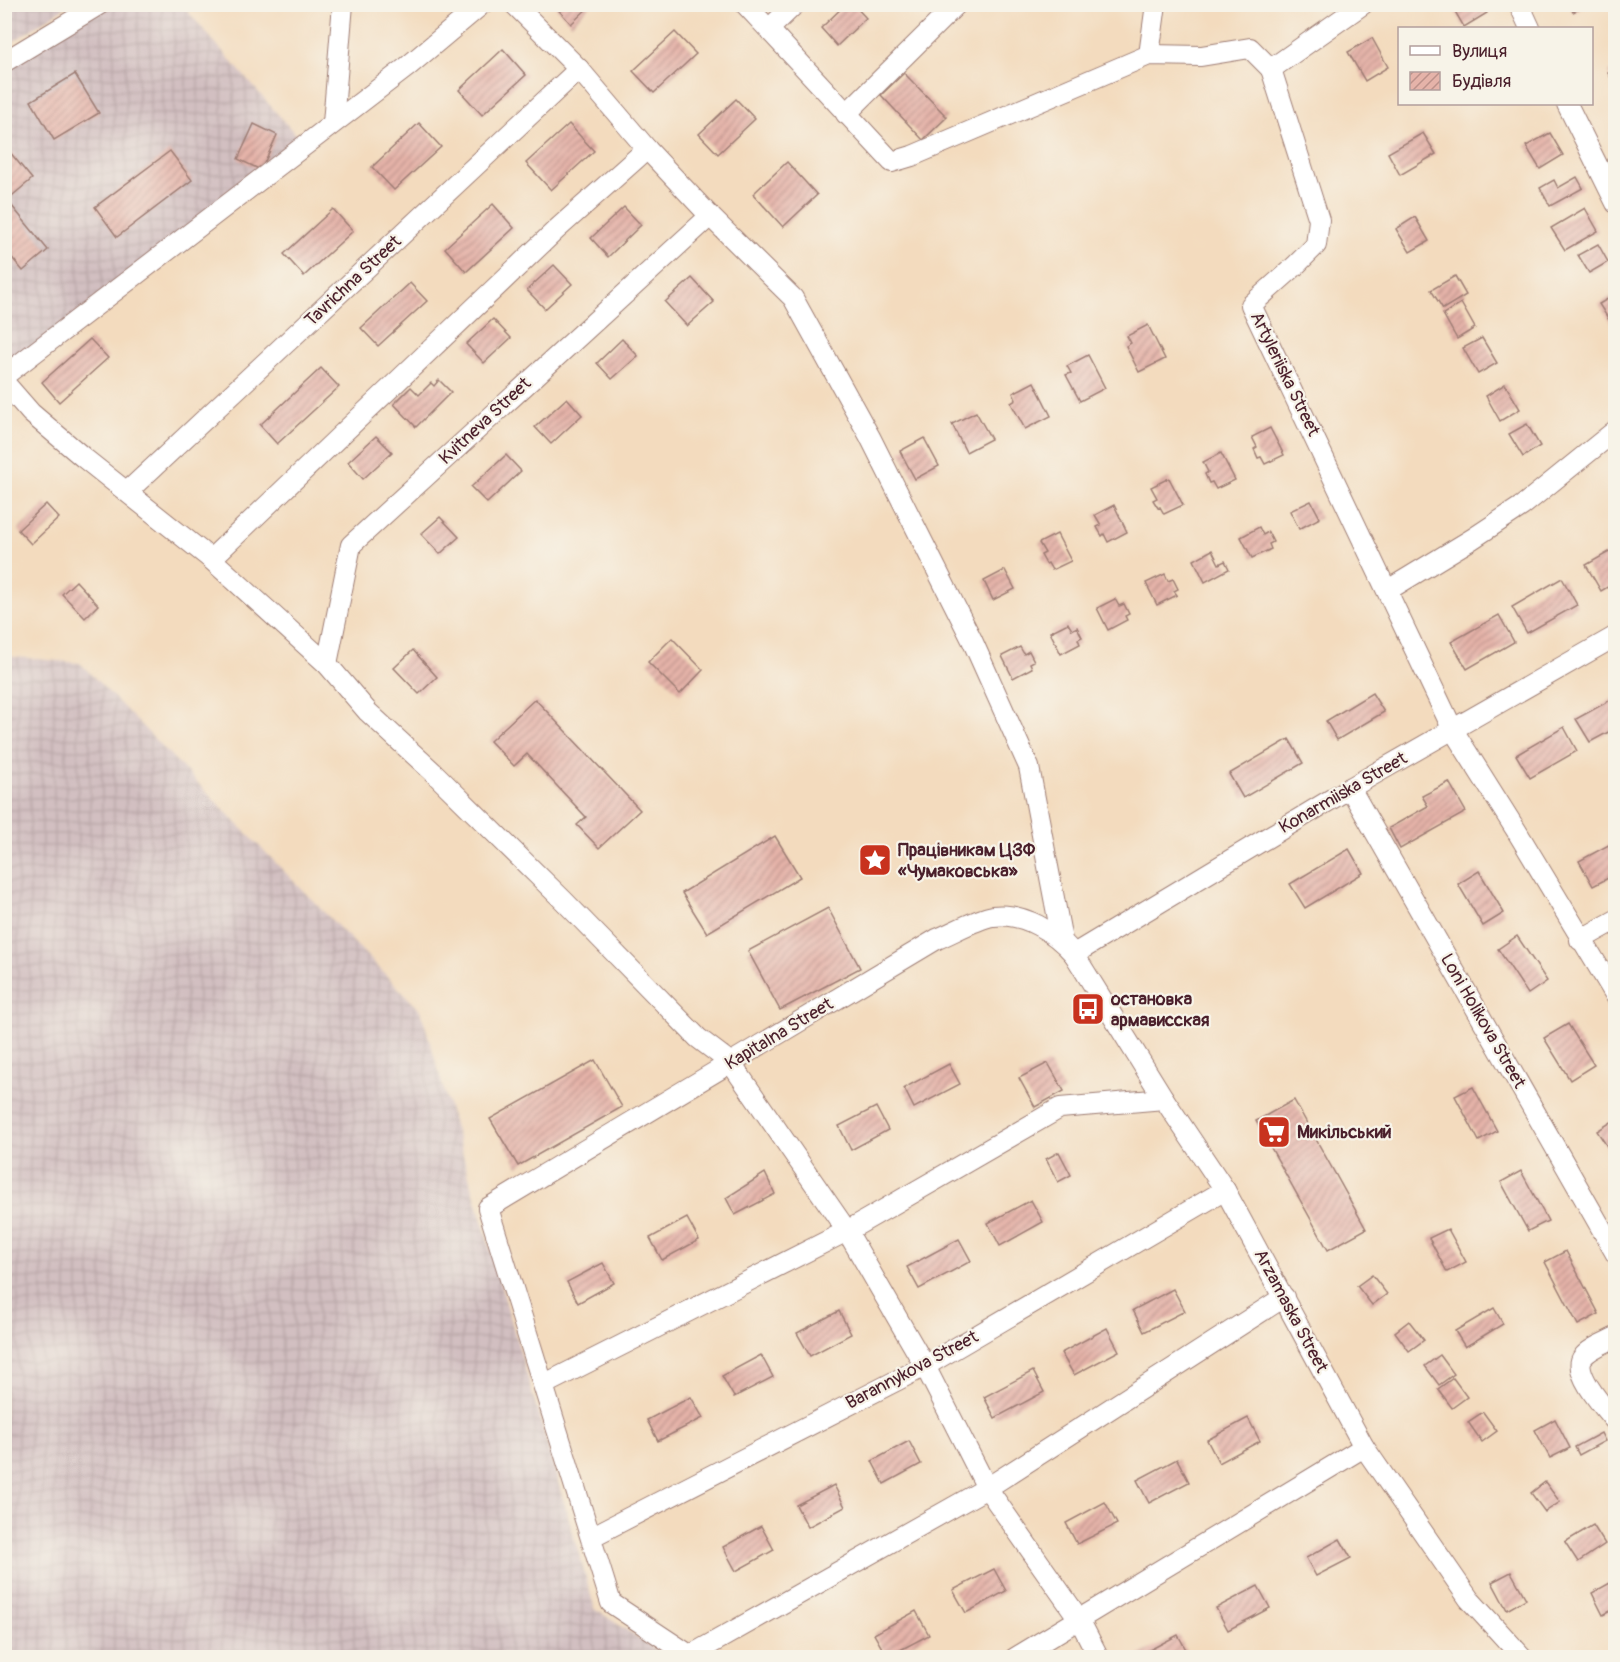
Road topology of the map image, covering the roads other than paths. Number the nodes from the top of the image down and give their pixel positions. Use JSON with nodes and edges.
{"nodes":[{"id":1,"x":100,"y":4,"type":"edge"},
{"id":2,"x":343,"y":4,"type":"edge"},
{"id":3,"x":482,"y":4,"type":"edge"},
{"id":4,"x":514,"y":4,"type":"edge"},
{"id":5,"x":745,"y":4,"type":"edge"},
{"id":6,"x":795,"y":4,"type":"edge"},
{"id":7,"x":957,"y":4,"type":"edge"},
{"id":8,"x":1156,"y":4,"type":"edge"},
{"id":9,"x":1364,"y":4,"type":"edge"},
{"id":10,"x":1519,"y":4,"type":"edge"},
{"id":11,"x":1530,"y":27,"type":"edge"},
{"id":12,"x":769,"y":29,"type":"junction"},
{"id":13,"x":1149,"y":55,"type":"junction"},
{"id":14,"x":4,"y":62,"type":"edge"},
{"id":15,"x":579,"y":69,"type":"junction"},
{"id":16,"x":1271,"y":69,"type":"junction"},
{"id":17,"x":1567,"y":105,"type":"edge"},
{"id":18,"x":846,"y":114,"type":"junction"},
{"id":19,"x":333,"y":123,"type":"junction"},
{"id":20,"x":648,"y":149,"type":"junction"},
{"id":21,"x":1616,"y":203,"type":"edge"},
{"id":22,"x":710,"y":216,"type":"junction"},
{"id":23,"x":4,"y":376,"type":"edge"},
{"id":24,"x":4,"y":382,"type":"edge"},
{"id":25,"x":1616,"y":430,"type":"edge"},
{"id":26,"x":126,"y":492,"type":"junction"},
{"id":27,"x":211,"y":559,"type":"junction"},
{"id":28,"x":1388,"y":590,"type":"junction"},
{"id":29,"x":1616,"y":636,"type":"edge"},
{"id":30,"x":327,"y":664,"type":"junction"},
{"id":31,"x":1453,"y":730,"type":"junction"},
{"id":32,"x":1350,"y":788,"type":"junction"},
{"id":33,"x":1616,"y":920,"type":"edge"},
{"id":34,"x":1581,"y":940,"type":"junction"},
{"id":35,"x":1068,"y":947,"type":"junction"},
{"id":36,"x":1616,"y":996,"type":"edge"},
{"id":37,"x":731,"y":1063,"type":"junction"},
{"id":38,"x":1164,"y":1099,"type":"junction"},
{"id":39,"x":1225,"y":1190,"type":"junction"},
{"id":40,"x":847,"y":1231,"type":"junction"},
{"id":41,"x":1616,"y":1254,"type":"edge"},
{"id":42,"x":1284,"y":1297,"type":"junction"},
{"id":43,"x":1616,"y":1337,"type":"edge"},
{"id":44,"x":925,"y":1366,"type":"junction"},
{"id":45,"x":545,"y":1384,"type":"junction"},
{"id":46,"x":1616,"y":1422,"type":"edge"},
{"id":47,"x":1364,"y":1447,"type":"junction"},
{"id":48,"x":987,"y":1488,"type":"junction"},
{"id":49,"x":591,"y":1537,"type":"junction"},
{"id":50,"x":1079,"y":1619,"type":"junction"},
{"id":51,"x":692,"y":1656,"type":"edge"},
{"id":52,"x":1014,"y":1658,"type":"edge"},
{"id":53,"x":1099,"y":1658,"type":"edge"},
{"id":54,"x":1522,"y":1658,"type":"edge"}],
"edges":[{"from":1,"to":14,"type":"street"},
{"from":2,"to":19,"type":"street"},
{"from":3,"to":19,"type":"street"},
{"from":4,"to":15,"type":"street"},
{"from":5,"to":12,"type":"street"},
{"from":6,"to":12,"type":"street"},
{"from":7,"to":18,"type":"street"},
{"from":8,"to":13,"type":"street"},
{"from":9,"to":16,"type":"street"},
{"from":10,"to":11,"type":"street"},
{"from":12,"to":18,"type":"street"},
{"from":13,"to":16,"type":"street"},
{"from":13,"to":18,"type":"street"},
{"from":15,"to":20,"type":"street"},
{"from":15,"to":26,"type":"street","name":"Tavrichna Street"},
{"from":16,"to":28,"type":"street","name":"Artyleriiska Street"},
{"from":17,"to":21,"type":"street"},
{"from":19,"to":23,"type":"street"},
{"from":20,"to":22,"type":"street"},
{"from":20,"to":27,"type":"street"},
{"from":22,"to":30,"type":"street","name":"Kvitneva Street"},
{"from":22,"to":35,"type":"street"},
{"from":24,"to":26,"type":"street"},
{"from":25,"to":28,"type":"street"},
{"from":26,"to":27,"type":"street"},
{"from":27,"to":30,"type":"street"},
{"from":28,"to":31,"type":"street"},
{"from":29,"to":31,"type":"street","name":"Konarmiiska Street"},
{"from":30,"to":37,"type":"street"},
{"from":31,"to":32,"type":"street","name":"Konarmiiska Street"},
{"from":31,"to":34,"type":"street"},
{"from":32,"to":35,"type":"street","name":"Konarmiiska Street"},
{"from":32,"to":41,"type":"street","name":"Loni Holikova Street"},
{"from":33,"to":34,"type":"street"},
{"from":34,"to":36,"type":"street"},
{"from":35,"to":37,"type":"street","name":"Kapitalna Street"},
{"from":35,"to":38,"type":"street","name":"Arzamaska Street"},
{"from":37,"to":40,"type":"street"},
{"from":37,"to":45,"type":"street","name":"Kapitalna Street"},
{"from":38,"to":39,"type":"street","name":"Arzamaska Street"},
{"from":38,"to":40,"type":"street"},
{"from":39,"to":42,"type":"street","name":"Arzamaska Street"},
{"from":39,"to":44,"type":"street","name":"Barannykova Street"},
{"from":40,"to":44,"type":"street"},
{"from":40,"to":45,"type":"street"},
{"from":42,"to":47,"type":"street","name":"Arzamaska Street"},
{"from":42,"to":48,"type":"street"},
{"from":43,"to":46,"type":"street"},
{"from":44,"to":48,"type":"street"},
{"from":44,"to":49,"type":"street","name":"Barannykova Street"},
{"from":45,"to":49,"type":"street"},
{"from":47,"to":50,"type":"street"},
{"from":47,"to":54,"type":"street","name":"Arzamaska Street"},
{"from":48,"to":50,"type":"street"},
{"from":48,"to":51,"type":"street"},
{"from":49,"to":51,"type":"street"},
{"from":50,"to":52,"type":"street"},
{"from":50,"to":53,"type":"street"}]}
